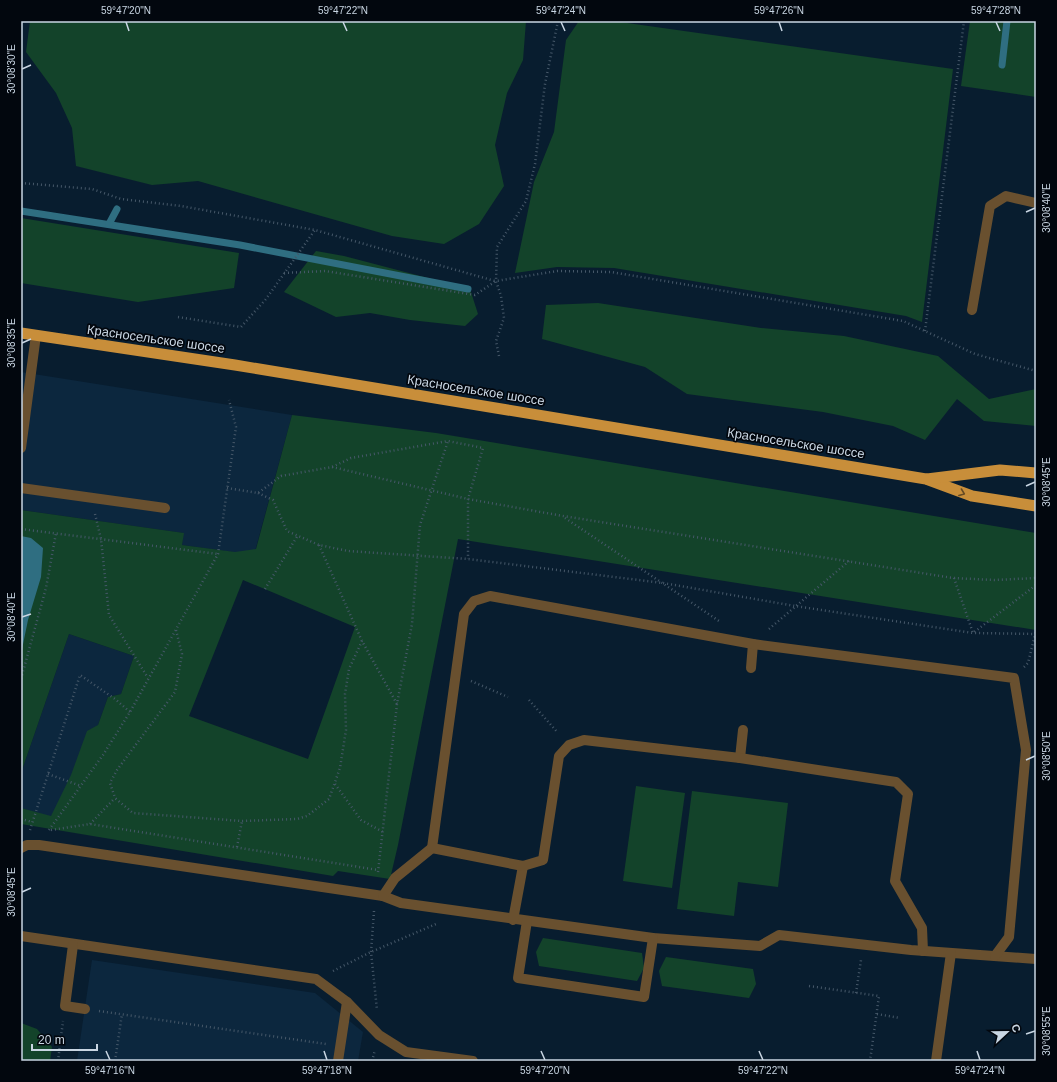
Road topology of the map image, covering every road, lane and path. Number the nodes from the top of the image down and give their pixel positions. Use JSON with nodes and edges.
{"nodes":[{"id":1,"x":558,"y":21,"type":"edge"},
{"id":2,"x":964,"y":21,"type":"edge"},
{"id":3,"x":21,"y":183,"type":"edge"},
{"id":4,"x":1036,"y":203,"type":"edge"},
{"id":5,"x":315,"y":230,"type":"junction"},
{"id":6,"x":284,"y":273,"type":"junction"},
{"id":7,"x":496,"y":281,"type":"junction"},
{"id":8,"x":972,"y":310,"type":"dead end"},
{"id":9,"x":178,"y":317,"type":"dead end"},
{"id":10,"x":925,"y":331,"type":"junction"},
{"id":11,"x":21,"y":333,"type":"edge"},
{"id":12,"x":36,"y":335,"type":"junction"},
{"id":13,"x":499,"y":356,"type":"dead end"},
{"id":14,"x":1036,"y":371,"type":"edge"},
{"id":15,"x":229,"y":400,"type":"dead end"},
{"id":16,"x":448,"y":440,"type":"junction"},
{"id":17,"x":21,"y":448,"type":"edge"},
{"id":18,"x":332,"y":467,"type":"junction"},
{"id":19,"x":1036,"y":473,"type":"edge"},
{"id":20,"x":926,"y":479,"type":"junction"},
{"id":21,"x":21,"y":488,"type":"edge"},
{"id":22,"x":227,"y":488,"type":"junction"},
{"id":23,"x":430,"y":490,"type":"junction"},
{"id":24,"x":258,"y":492,"type":"junction"},
{"id":25,"x":91,"y":498,"type":"junction"},
{"id":26,"x":468,"y":499,"type":"junction"},
{"id":27,"x":1036,"y":506,"type":"edge"},
{"id":28,"x":165,"y":508,"type":"dead end"},
{"id":29,"x":563,"y":516,"type":"junction"},
{"id":30,"x":21,"y":529,"type":"edge"},
{"id":31,"x":56,"y":533,"type":"junction"},
{"id":32,"x":298,"y":535,"type":"junction"},
{"id":33,"x":101,"y":539,"type":"junction"},
{"id":34,"x":319,"y":544,"type":"junction"},
{"id":35,"x":218,"y":554,"type":"junction"},
{"id":36,"x":416,"y":555,"type":"junction"},
{"id":37,"x":468,"y":558,"type":"junction"},
{"id":38,"x":850,"y":561,"type":"junction"},
{"id":39,"x":954,"y":578,"type":"junction"},
{"id":40,"x":1036,"y":578,"type":"edge"},
{"id":41,"x":663,"y":583,"type":"junction"},
{"id":42,"x":1036,"y":585,"type":"edge"},
{"id":43,"x":265,"y":589,"type":"dead end"},
{"id":44,"x":795,"y":606,"type":"junction"},
{"id":45,"x":721,"y":622,"type":"dead end"},
{"id":46,"x":176,"y":630,"type":"junction"},
{"id":47,"x":972,"y":633,"type":"junction"},
{"id":48,"x":1036,"y":633,"type":"edge"},
{"id":49,"x":362,"y":641,"type":"junction"},
{"id":50,"x":753,"y":644,"type":"junction"},
{"id":51,"x":751,"y":668,"type":"dead end"},
{"id":52,"x":456,"y":675,"type":"junction"},
{"id":53,"x":148,"y":678,"type":"junction"},
{"id":54,"x":1014,"y":678,"type":"junction"},
{"id":55,"x":21,"y":679,"type":"edge"},
{"id":56,"x":508,"y":697,"type":"dead end"},
{"id":57,"x":529,"y":700,"type":"dead end"},
{"id":58,"x":397,"y":704,"type":"junction"},
{"id":59,"x":130,"y":712,"type":"junction"},
{"id":60,"x":743,"y":730,"type":"dead end"},
{"id":61,"x":569,"y":745,"type":"junction"},
{"id":62,"x":740,"y":758,"type":"junction"},
{"id":63,"x":48,"y":774,"type":"junction"},
{"id":64,"x":334,"y":784,"type":"junction"},
{"id":65,"x":81,"y":786,"type":"junction"},
{"id":66,"x":115,"y":798,"type":"junction"},
{"id":67,"x":21,"y":819,"type":"edge"},
{"id":68,"x":242,"y":821,"type":"junction"},
{"id":69,"x":32,"y":822,"type":"junction"},
{"id":70,"x":90,"y":824,"type":"junction"},
{"id":71,"x":50,"y":830,"type":"junction"},
{"id":72,"x":383,"y":832,"type":"junction"},
{"id":73,"x":39,"y":845,"type":"junction"},
{"id":74,"x":24,"y":846,"type":"edge"},
{"id":75,"x":237,"y":847,"type":"junction"},
{"id":76,"x":432,"y":848,"type":"junction"},
{"id":77,"x":523,"y":866,"type":"junction"},
{"id":78,"x":378,"y":870,"type":"junction"},
{"id":79,"x":379,"y":896,"type":"junction"},
{"id":80,"x":455,"y":911,"type":"junction"},
{"id":81,"x":513,"y":920,"type":"junction"},
{"id":82,"x":527,"y":922,"type":"junction"},
{"id":83,"x":21,"y":936,"type":"edge"},
{"id":84,"x":653,"y":938,"type":"junction"},
{"id":85,"x":73,"y":945,"type":"junction"},
{"id":86,"x":863,"y":945,"type":"junction"},
{"id":87,"x":923,"y":951,"type":"junction"},
{"id":88,"x":371,"y":952,"type":"junction"},
{"id":89,"x":951,"y":954,"type":"junction"},
{"id":90,"x":995,"y":956,"type":"junction"},
{"id":91,"x":1036,"y":959,"type":"edge"},
{"id":92,"x":316,"y":980,"type":"junction"},
{"id":93,"x":809,"y":986,"type":"dead end"},
{"id":94,"x":856,"y":993,"type":"junction"},
{"id":95,"x":347,"y":1002,"type":"junction"},
{"id":96,"x":65,"y":1006,"type":"junction"},
{"id":97,"x":85,"y":1009,"type":"joint"},
{"id":98,"x":122,"y":1014,"type":"junction"},
{"id":99,"x":877,"y":1014,"type":"junction"},
{"id":100,"x":900,"y":1018,"type":"dead end"},
{"id":101,"x":379,"y":1035,"type":"junction"},
{"id":102,"x":340,"y":1046,"type":"junction"},
{"id":103,"x":58,"y":1061,"type":"edge"},
{"id":104,"x":115,"y":1061,"type":"edge"},
{"id":105,"x":338,"y":1061,"type":"edge"},
{"id":106,"x":468,"y":1061,"type":"edge"},
{"id":107,"x":870,"y":1061,"type":"edge"},
{"id":108,"x":936,"y":1061,"type":"edge"}],
"edges":[{"from":1,"to":7,"type":"path"},
{"from":2,"to":10,"type":"path"},
{"from":3,"to":5,"type":"path"},
{"from":4,"to":8,"type":"lane"},
{"from":5,"to":6,"type":"path"},
{"from":5,"to":7,"type":"path"},
{"from":6,"to":7,"type":"path"},
{"from":6,"to":9,"type":"path"},
{"from":7,"to":10,"type":"path"},
{"from":7,"to":13,"type":"path"},
{"from":10,"to":14,"type":"path"},
{"from":11,"to":12,"type":"highway","name":"Красносельское шоссе"},
{"from":12,"to":17,"type":"lane"},
{"from":12,"to":20,"type":"highway","name":"Красносельское шоссе"},
{"from":15,"to":22,"type":"path"},
{"from":16,"to":18,"type":"path"},
{"from":16,"to":23,"type":"path"},
{"from":16,"to":26,"type":"path"},
{"from":18,"to":23,"type":"path"},
{"from":18,"to":24,"type":"path"},
{"from":19,"to":20,"type":"highway","name":"Красносельское шоссе"},
{"from":20,"to":27,"type":"highway","name":"Красносельское шоссе","one_way":true},
{"from":21,"to":25,"type":"lane"},
{"from":22,"to":24,"type":"path"},
{"from":22,"to":35,"type":"path"},
{"from":23,"to":26,"type":"path"},
{"from":23,"to":36,"type":"path"},
{"from":24,"to":32,"type":"path"},
{"from":25,"to":28,"type":"lane"},
{"from":25,"to":33,"type":"path"},
{"from":26,"to":29,"type":"path"},
{"from":26,"to":37,"type":"path"},
{"from":29,"to":38,"type":"path"},
{"from":29,"to":41,"type":"path"},
{"from":30,"to":31,"type":"path"},
{"from":31,"to":33,"type":"path"},
{"from":31,"to":55,"type":"path"},
{"from":32,"to":34,"type":"path"},
{"from":32,"to":43,"type":"path"},
{"from":33,"to":35,"type":"path"},
{"from":33,"to":53,"type":"path"},
{"from":34,"to":36,"type":"path"},
{"from":34,"to":49,"type":"path"},
{"from":35,"to":46,"type":"path"},
{"from":36,"to":37,"type":"path"},
{"from":36,"to":58,"type":"path"},
{"from":37,"to":41,"type":"path"},
{"from":38,"to":39,"type":"path"},
{"from":38,"to":44,"type":"path"},
{"from":39,"to":40,"type":"path"},
{"from":39,"to":47,"type":"path"},
{"from":41,"to":44,"type":"path"},
{"from":41,"to":45,"type":"path"},
{"from":42,"to":47,"type":"path"},
{"from":44,"to":47,"type":"path"},
{"from":44,"to":50,"type":"path"},
{"from":46,"to":53,"type":"path"},
{"from":46,"to":66,"type":"path"},
{"from":47,"to":48,"type":"path"},
{"from":48,"to":54,"type":"path"},
{"from":49,"to":58,"type":"path"},
{"from":49,"to":64,"type":"path"},
{"from":50,"to":51,"type":"lane"},
{"from":50,"to":52,"type":"lane"},
{"from":50,"to":54,"type":"lane"},
{"from":52,"to":56,"type":"path"},
{"from":52,"to":76,"type":"lane"},
{"from":53,"to":59,"type":"path"},
{"from":54,"to":90,"type":"lane"},
{"from":57,"to":61,"type":"path"},
{"from":58,"to":72,"type":"path"},
{"from":59,"to":63,"type":"path"},
{"from":59,"to":65,"type":"path"},
{"from":60,"to":62,"type":"lane"},
{"from":61,"to":62,"type":"lane"},
{"from":61,"to":77,"type":"lane"},
{"from":62,"to":87,"type":"lane"},
{"from":63,"to":65,"type":"path"},
{"from":63,"to":69,"type":"path"},
{"from":64,"to":68,"type":"path"},
{"from":64,"to":72,"type":"path"},
{"from":65,"to":71,"type":"path"},
{"from":66,"to":68,"type":"path"},
{"from":66,"to":70,"type":"path"},
{"from":67,"to":69,"type":"path"},
{"from":68,"to":75,"type":"path"},
{"from":69,"to":74,"type":"path"},
{"from":70,"to":71,"type":"path"},
{"from":70,"to":75,"type":"path"},
{"from":71,"to":73,"type":"path"},
{"from":72,"to":78,"type":"path"},
{"from":73,"to":74,"type":"lane"},
{"from":73,"to":79,"type":"lane"},
{"from":75,"to":78,"type":"path"},
{"from":76,"to":77,"type":"lane"},
{"from":76,"to":79,"type":"lane"},
{"from":77,"to":81,"type":"lane"},
{"from":78,"to":79,"type":"path"},
{"from":79,"to":80,"type":"lane"},
{"from":79,"to":88,"type":"path"},
{"from":80,"to":81,"type":"lane"},
{"from":80,"to":88,"type":"path"},
{"from":81,"to":82,"type":"lane"},
{"from":82,"to":84,"type":"lane"},
{"from":82,"to":84,"type":"lane"},
{"from":83,"to":85,"type":"lane"},
{"from":84,"to":86,"type":"lane"},
{"from":85,"to":92,"type":"lane"},
{"from":85,"to":96,"type":"lane"},
{"from":86,"to":87,"type":"lane"},
{"from":86,"to":94,"type":"path"},
{"from":87,"to":89,"type":"lane"},
{"from":88,"to":92,"type":"path"},
{"from":88,"to":101,"type":"path"},
{"from":89,"to":90,"type":"lane"},
{"from":89,"to":108,"type":"lane"},
{"from":90,"to":91,"type":"lane"},
{"from":92,"to":95,"type":"lane"},
{"from":93,"to":94,"type":"path"},
{"from":94,"to":99,"type":"path"},
{"from":95,"to":101,"type":"lane"},
{"from":95,"to":102,"type":"lane"},
{"from":96,"to":97,"type":"lane"},
{"from":96,"to":103,"type":"path"},
{"from":97,"to":98,"type":"path"},
{"from":98,"to":102,"type":"path"},
{"from":98,"to":104,"type":"path"},
{"from":99,"to":100,"type":"path"},
{"from":99,"to":107,"type":"path"},
{"from":101,"to":106,"type":"lane"},
{"from":102,"to":105,"type":"lane"}]}
